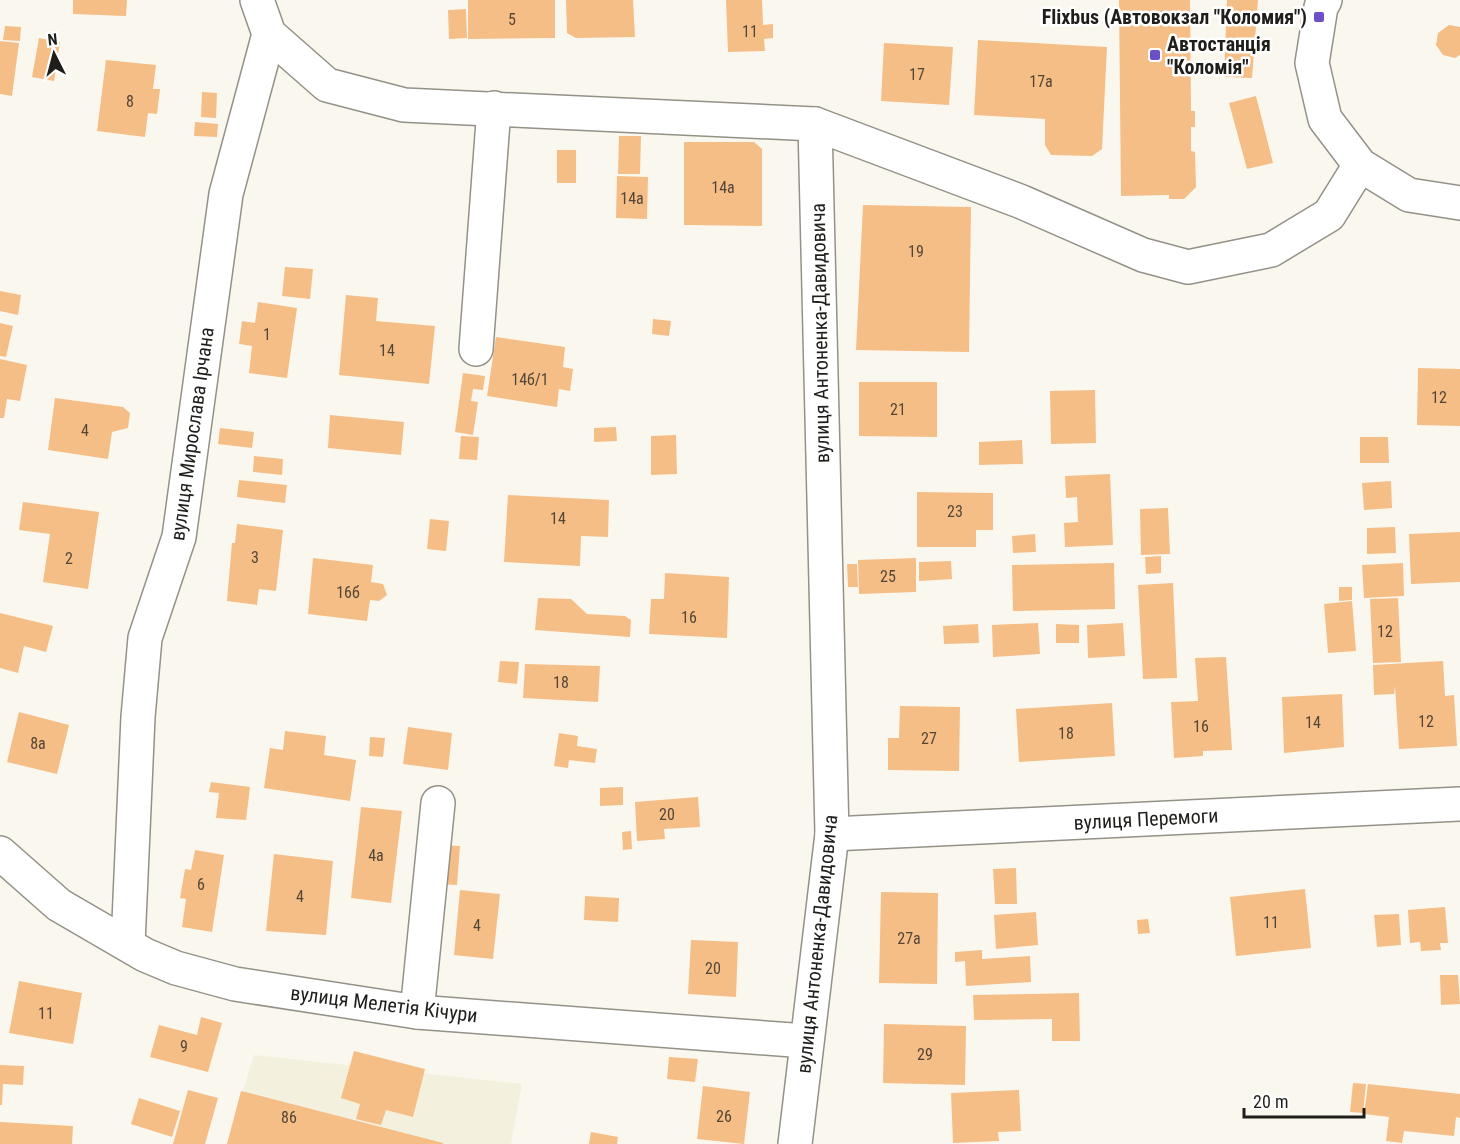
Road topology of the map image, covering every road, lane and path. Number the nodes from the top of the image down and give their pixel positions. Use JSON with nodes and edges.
{"nodes":[{"id":1,"x":257,"y":0,"type":"edge"},
{"id":2,"x":1325,"y":0,"type":"edge"},
{"id":3,"x":268,"y":34,"type":"junction"},
{"id":4,"x":494,"y":108,"type":"junction"},
{"id":5,"x":815,"y":124,"type":"junction"},
{"id":6,"x":1360,"y":165,"type":"junction"},
{"id":7,"x":1460,"y":203,"type":"edge"},
{"id":8,"x":476,"y":349,"type":"dead end"},
{"id":9,"x":438,"y":803,"type":"dead end"},
{"id":10,"x":1460,"y":804,"type":"edge"},
{"id":11,"x":832,"y":834,"type":"junction"},
{"id":12,"x":0,"y":853,"type":"edge"},
{"id":13,"x":128,"y":944,"type":"junction"},
{"id":14,"x":417,"y":1012,"type":"junction"},
{"id":15,"x":806,"y":1041,"type":"junction"},
{"id":16,"x":795,"y":1144,"type":"edge"}],
"edges":[{"from":1,"to":3,"type":"street"},
{"from":2,"to":6,"type":"street"},
{"from":3,"to":4,"type":"street"},
{"from":3,"to":13,"type":"street","name":"вулиця Мирослава Ірчана"},
{"from":4,"to":5,"type":"street"},
{"from":4,"to":8,"type":"street"},
{"from":5,"to":6,"type":"street"},
{"from":5,"to":11,"type":"street","name":"вулиця Антоненка-Давидовича"},
{"from":6,"to":7,"type":"street"},
{"from":9,"to":14,"type":"street"},
{"from":10,"to":11,"type":"street","name":"вулиця Перемоги"},
{"from":11,"to":15,"type":"street","name":"вулиця Антоненка-Давидовича"},
{"from":12,"to":13,"type":"street","name":"вулиця Мелетія Кічури"},
{"from":13,"to":14,"type":"street","name":"вулиця Мелетія Кічури"},
{"from":14,"to":15,"type":"street","name":"вулиця Мелетія Кічури"},
{"from":15,"to":16,"type":"street","name":"вулиця Антоненка-Давидовича"}]}
